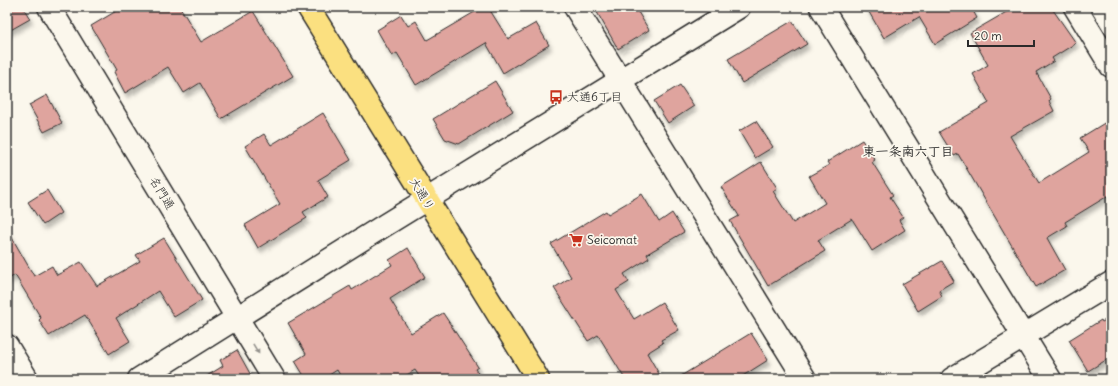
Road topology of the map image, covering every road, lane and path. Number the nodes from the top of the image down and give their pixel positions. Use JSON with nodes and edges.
{"nodes":[{"id":1,"x":49,"y":7,"type":"edge"},
{"id":2,"x":308,"y":7,"type":"edge"},
{"id":3,"x":575,"y":7,"type":"edge"},
{"id":4,"x":739,"y":7,"type":"edge"},
{"id":5,"x":821,"y":7,"type":"edge"},
{"id":6,"x":1075,"y":7,"type":"edge"},
{"id":7,"x":1111,"y":66,"type":"edge"},
{"id":8,"x":621,"y":81,"type":"junction"},
{"id":9,"x":426,"y":200,"type":"junction"},
{"id":10,"x":1111,"y":283,"type":"edge"},
{"id":11,"x":238,"y":318,"type":"junction"},
{"id":12,"x":1023,"y":336,"type":"junction"},
{"id":13,"x":7,"y":346,"type":"edge"},
{"id":14,"x":27,"y":379,"type":"edge"},
{"id":15,"x":139,"y":379,"type":"edge"},
{"id":16,"x":274,"y":379,"type":"edge"},
{"id":17,"x":538,"y":379,"type":"edge"},
{"id":18,"x":805,"y":379,"type":"edge"},
{"id":19,"x":952,"y":379,"type":"edge"},
{"id":20,"x":1050,"y":379,"type":"edge"}],
"edges":[{"from":1,"to":11,"type":"street","name":"名門通"},
{"from":2,"to":9,"type":"highway","name":"大通り"},
{"from":3,"to":8,"type":"street"},
{"from":4,"to":8,"type":"street"},
{"from":5,"to":12,"type":"street"},
{"from":6,"to":7,"type":"street"},
{"from":8,"to":9,"type":"street"},
{"from":8,"to":18,"type":"street"},
{"from":9,"to":11,"type":"street"},
{"from":9,"to":17,"type":"highway","name":"大通り"},
{"from":10,"to":12,"type":"street"},
{"from":11,"to":15,"type":"street"},
{"from":11,"to":16,"type":"street","name":"名門通","one_way":true},
{"from":12,"to":19,"type":"street"},
{"from":12,"to":20,"type":"street"},
{"from":13,"to":14,"type":"street"}]}
